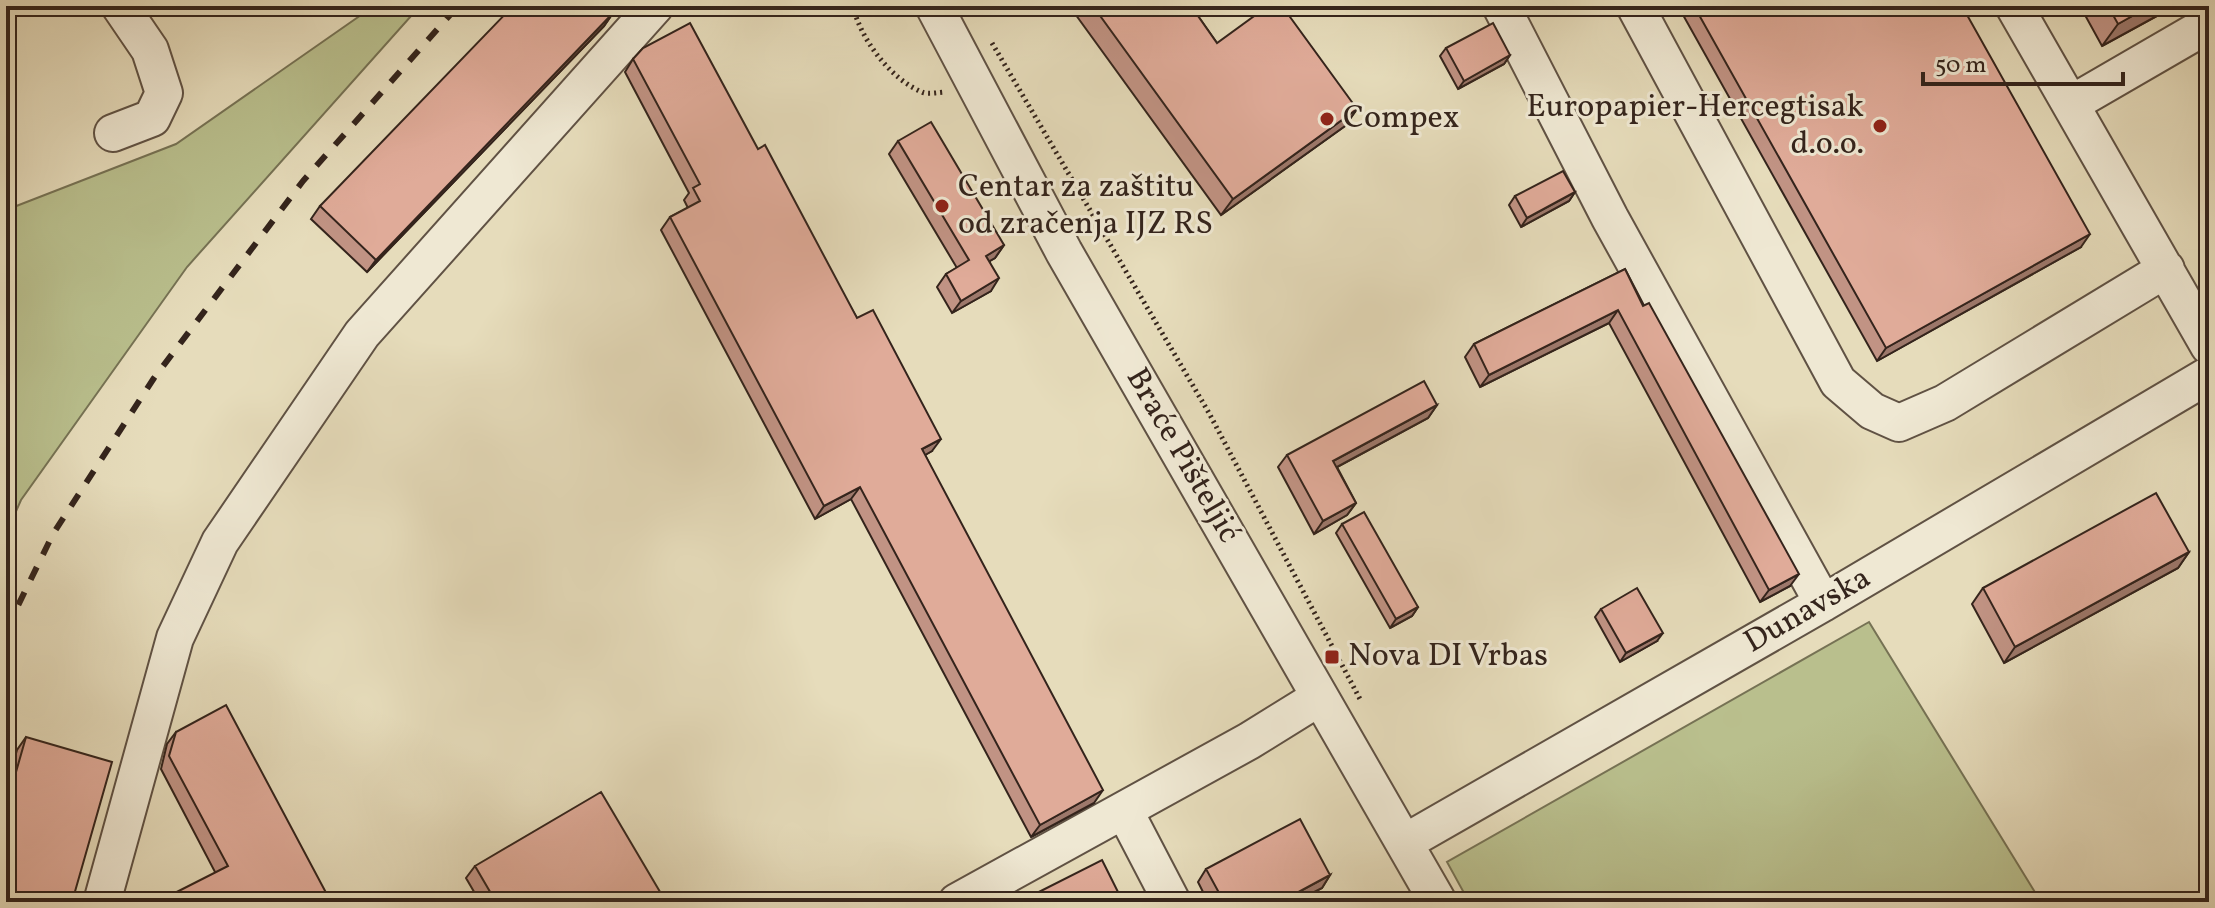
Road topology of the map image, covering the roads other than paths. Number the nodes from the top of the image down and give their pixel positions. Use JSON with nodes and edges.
{"nodes":[{"id":1,"x":120,"y":6,"type":"edge"},
{"id":2,"x":655,"y":6,"type":"edge"},
{"id":3,"x":934,"y":6,"type":"edge"},
{"id":4,"x":1501,"y":6,"type":"edge"},
{"id":5,"x":1635,"y":6,"type":"edge"},
{"id":6,"x":2021,"y":8,"type":"edge"},
{"id":7,"x":2209,"y":24,"type":"edge"},
{"id":8,"x":2071,"y":104,"type":"junction"},
{"id":9,"x":113,"y":133,"type":"dead end"},
{"id":10,"x":2166,"y":269,"type":"junction"},
{"id":11,"x":2209,"y":346,"type":"edge"},
{"id":12,"x":2209,"y":375,"type":"edge"},
{"id":13,"x":1823,"y":603,"type":"junction"},
{"id":14,"x":1320,"y":697,"type":"junction"},
{"id":15,"x":1124,"y":810,"type":"junction"},
{"id":16,"x":1404,"y":843,"type":"junction"},
{"id":17,"x":102,"y":902,"type":"edge"},
{"id":18,"x":957,"y":902,"type":"edge"},
{"id":19,"x":1172,"y":902,"type":"edge"},
{"id":20,"x":1438,"y":902,"type":"edge"}],
"edges":[{"from":1,"to":9,"type":"street"},
{"from":2,"to":17,"type":"street"},
{"from":3,"to":14,"type":"street","name":"Braće Pišteljić"},
{"from":4,"to":13,"type":"street"},
{"from":5,"to":10,"type":"street"},
{"from":6,"to":8,"type":"street"},
{"from":7,"to":8,"type":"street"},
{"from":8,"to":10,"type":"street"},
{"from":10,"to":11,"type":"street"},
{"from":12,"to":13,"type":"street","name":"Dunavska"},
{"from":13,"to":16,"type":"street","name":"Dunavska"},
{"from":14,"to":15,"type":"street"},
{"from":14,"to":16,"type":"street","name":"Braće Pišteljić"},
{"from":15,"to":18,"type":"street"},
{"from":15,"to":19,"type":"street"},
{"from":16,"to":20,"type":"street","name":"Braće Pišteljić"}]}
